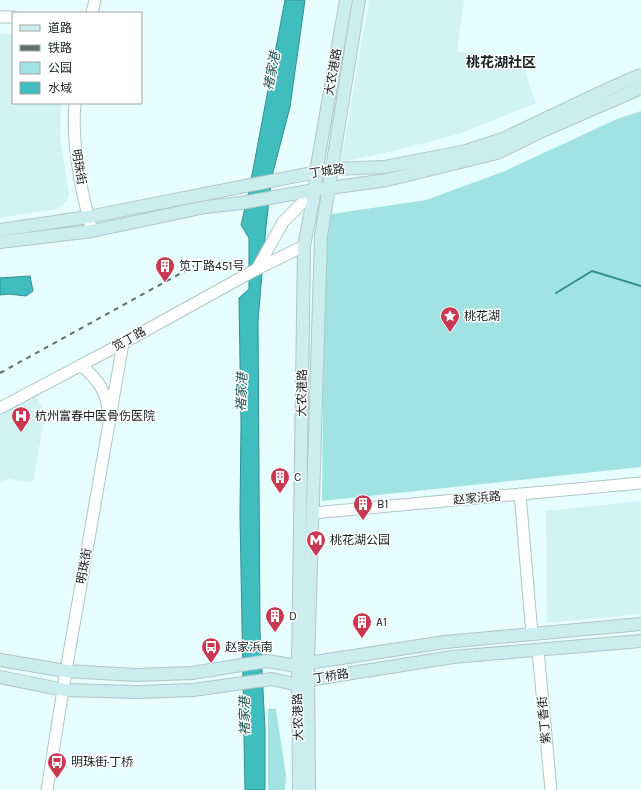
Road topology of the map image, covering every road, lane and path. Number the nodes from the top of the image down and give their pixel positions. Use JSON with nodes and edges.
{"nodes":[{"id":1,"x":95,"y":0,"type":"edge"},
{"id":2,"x":346,"y":0,"type":"edge"},
{"id":3,"x":359,"y":0,"type":"edge"},
{"id":4,"x":92,"y":12,"type":"edge"},
{"id":5,"x":0,"y":17,"type":"edge"},
{"id":6,"x":12,"y":17,"type":"edge"},
{"id":7,"x":641,"y":75,"type":"edge"},
{"id":8,"x":641,"y":88,"type":"edge"},
{"id":9,"x":75,"y":104,"type":"edge"},
{"id":10,"x":332,"y":169,"type":"junction"},
{"id":11,"x":316,"y":172,"type":"junction"},
{"id":12,"x":329,"y":188,"type":"junction"},
{"id":13,"x":315,"y":190,"type":"junction"},
{"id":14,"x":88,"y":216,"type":"junction"},
{"id":15,"x":0,"y":230,"type":"edge"},
{"id":16,"x":92,"y":231,"type":"junction"},
{"id":17,"x":0,"y":242,"type":"edge"},
{"id":18,"x":304,"y":246,"type":"junction"},
{"id":19,"x":257,"y":269,"type":"junction"},
{"id":20,"x":123,"y":343,"type":"junction"},
{"id":21,"x":81,"y":365,"type":"junction"},
{"id":22,"x":0,"y":408,"type":"edge"},
{"id":23,"x":108,"y":430,"type":"junction"},
{"id":24,"x":641,"y":483,"type":"edge"},
{"id":25,"x":520,"y":494,"type":"junction"},
{"id":26,"x":313,"y":513,"type":"junction"},
{"id":27,"x":641,"y":624,"type":"edge"},
{"id":28,"x":532,"y":634,"type":"junction"},
{"id":29,"x":641,"y":640,"type":"edge"},
{"id":30,"x":538,"y":650,"type":"junction"},
{"id":31,"x":0,"y":660,"type":"edge"},
{"id":32,"x":303,"y":664,"type":"junction"},
{"id":33,"x":66,"y":672,"type":"junction"},
{"id":34,"x":0,"y":677,"type":"edge"},
{"id":35,"x":303,"y":683,"type":"junction"},
{"id":36,"x":64,"y":690,"type":"junction"},
{"id":37,"x":47,"y":790,"type":"edge"},
{"id":38,"x":299,"y":790,"type":"edge"},
{"id":39,"x":309,"y":790,"type":"edge"},
{"id":40,"x":551,"y":790,"type":"edge"}],
"edges":[{"from":1,"to":4,"type":"street"},
{"from":2,"to":11,"type":"main road","name":"大农港路"},
{"from":3,"to":10,"type":"main road","name":"大农港路"},
{"from":5,"to":6,"type":"street"},
{"from":7,"to":10,"type":"main road","name":"丁城路"},
{"from":8,"to":12,"type":"main road","name":"丁城路"},
{"from":9,"to":14,"type":"street","name":"明珠街"},
{"from":10,"to":11,"type":"main road","name":"丁城路"},
{"from":10,"to":12,"type":"main road","name":"大农港路"},
{"from":11,"to":13,"type":"main road","name":"大农港路"},
{"from":11,"to":14,"type":"main road","name":"丁城路"},
{"from":12,"to":13,"type":"main road","name":"丁城路"},
{"from":12,"to":26,"type":"main road","name":"大农港路"},
{"from":13,"to":16,"type":"main road","name":"丁城路"},
{"from":13,"to":18,"type":"main road","name":"大农港路"},
{"from":13,"to":19,"type":"street"},
{"from":14,"to":15,"type":"main road","name":"丁城路"},
{"from":14,"to":16,"type":"street","name":"明珠街"},
{"from":16,"to":17,"type":"main road","name":"丁城路"},
{"from":18,"to":19,"type":"street","name":"笕丁路"},
{"from":18,"to":32,"type":"main road","name":"大农港路"},
{"from":19,"to":20,"type":"street","name":"笕丁路"},
{"from":20,"to":21,"type":"street","name":"笕丁路"},
{"from":20,"to":23,"type":"street","name":"明珠街"},
{"from":21,"to":22,"type":"street","name":"笕丁路"},
{"from":21,"to":23,"type":"street"},
{"from":23,"to":33,"type":"street","name":"明珠街"},
{"from":24,"to":25,"type":"street","name":"赵家浜路"},
{"from":25,"to":26,"type":"street","name":"赵家浜路"},
{"from":25,"to":28,"type":"street"},
{"from":26,"to":32,"type":"main road","name":"大农港路"},
{"from":27,"to":28,"type":"main road","name":"丁桥路"},
{"from":28,"to":32,"type":"main road","name":"丁桥路"},
{"from":29,"to":30,"type":"main road","name":"丁桥路"},
{"from":30,"to":35,"type":"main road","name":"丁桥路"},
{"from":30,"to":40,"type":"street","name":"紫丁香街"},
{"from":31,"to":33,"type":"main road","name":"丁桥路"},
{"from":32,"to":33,"type":"main road","name":"丁桥路"},
{"from":32,"to":35,"type":"main road","name":"大农港路"},
{"from":33,"to":36,"type":"street","name":"明珠街"},
{"from":34,"to":36,"type":"main road","name":"丁桥路"},
{"from":35,"to":36,"type":"main road","name":"丁桥路"},
{"from":35,"to":38,"type":"main road","name":"大农港路"},
{"from":35,"to":39,"type":"main road","name":"大农港路"},
{"from":36,"to":37,"type":"street","name":"明珠街"}]}
